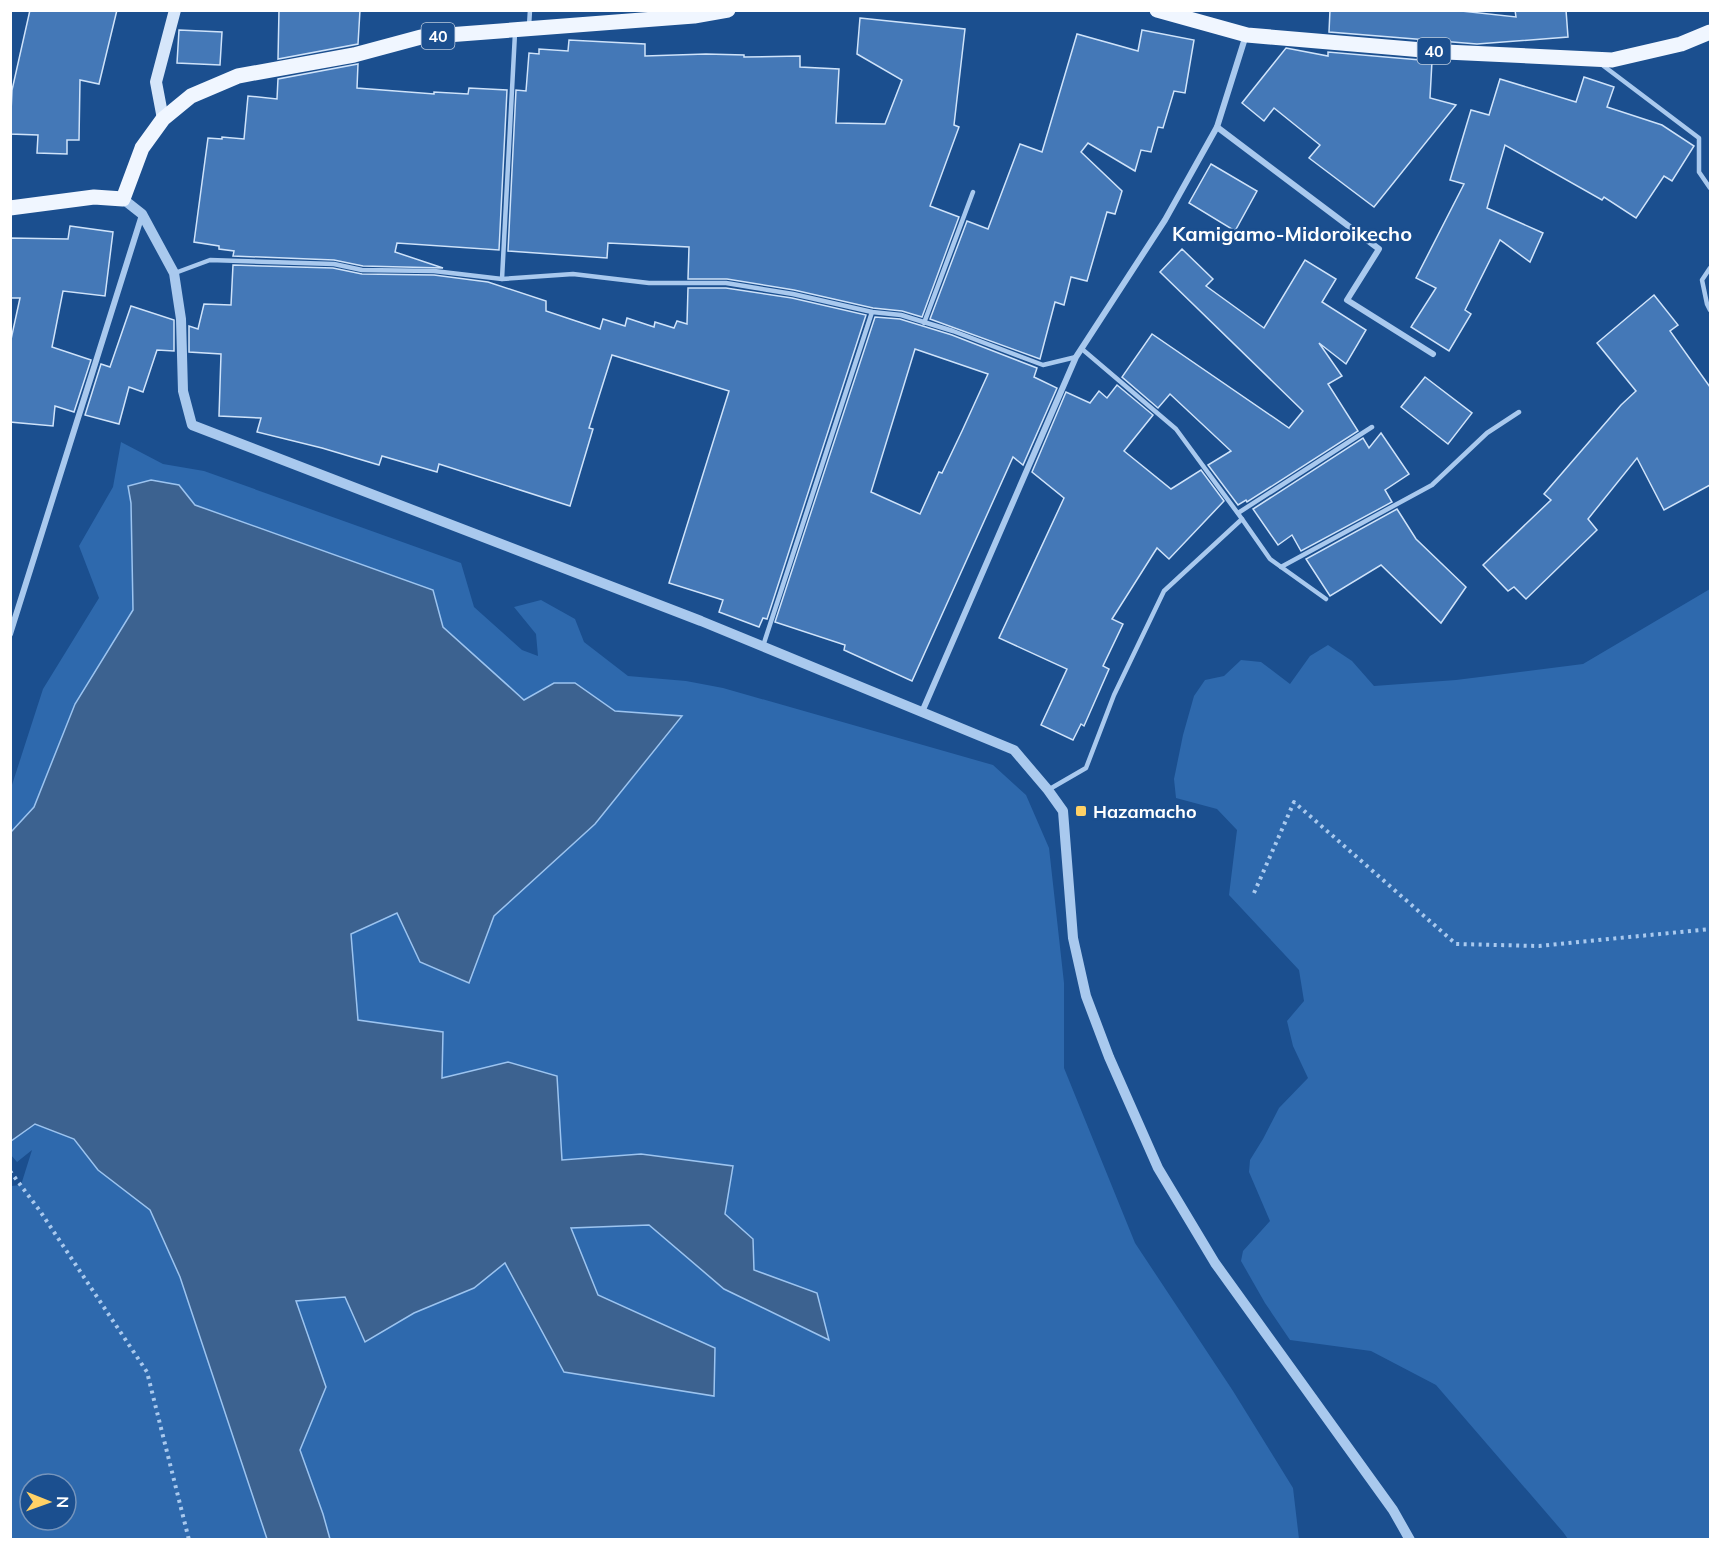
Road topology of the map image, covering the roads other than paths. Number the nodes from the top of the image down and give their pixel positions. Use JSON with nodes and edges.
{"nodes":[{"id":1,"x":175,"y":10,"type":"edge"},
{"id":2,"x":530,"y":10,"type":"edge"},
{"id":3,"x":728,"y":10,"type":"edge"},
{"id":4,"x":1157,"y":10,"type":"edge"},
{"id":5,"x":522,"y":30,"type":"junction"},
{"id":6,"x":1710,"y":32,"type":"edge"},
{"id":7,"x":1247,"y":35,"type":"junction"},
{"id":8,"x":1594,"y":59,"type":"junction"},
{"id":9,"x":163,"y":118,"type":"junction"},
{"id":10,"x":1217,"y":127,"type":"junction"},
{"id":11,"x":1710,"y":188,"type":"edge"},
{"id":12,"x":973,"y":192,"type":"dead end"},
{"id":13,"x":123,"y":199,"type":"junction"},
{"id":14,"x":10,"y":208,"type":"edge"},
{"id":15,"x":142,"y":214,"type":"junction"},
{"id":16,"x":1710,"y":268,"type":"edge"},
{"id":17,"x":174,"y":273,"type":"junction"},
{"id":18,"x":502,"y":279,"type":"junction"},
{"id":19,"x":1710,"y":310,"type":"edge"},
{"id":20,"x":872,"y":312,"type":"junction"},
{"id":21,"x":924,"y":323,"type":"junction"},
{"id":22,"x":1082,"y":349,"type":"junction"},
{"id":23,"x":1433,"y":354,"type":"dead end"},
{"id":24,"x":1076,"y":357,"type":"junction"},
{"id":25,"x":1519,"y":412,"type":"dead end"},
{"id":26,"x":1371,"y":427,"type":"dead end"},
{"id":27,"x":1238,"y":513,"type":"junction"},
{"id":28,"x":1242,"y":519,"type":"junction"},
{"id":29,"x":1281,"y":567,"type":"junction"},
{"id":30,"x":1326,"y":599,"type":"dead end"},
{"id":31,"x":10,"y":634,"type":"edge"},
{"id":32,"x":763,"y":647,"type":"junction"},
{"id":33,"x":922,"y":712,"type":"junction"},
{"id":34,"x":1048,"y":790,"type":"junction"},
{"id":35,"x":1410,"y":1539,"type":"edge"}],
"edges":[{"from":1,"to":9,"type":"main road"},
{"from":2,"to":5,"type":"lane"},
{"from":3,"to":5,"type":"main road","number":"40"},
{"from":4,"to":7,"type":"main road","number":"40"},
{"from":5,"to":9,"type":"main road","number":"40"},
{"from":5,"to":18,"type":"lane"},
{"from":6,"to":8,"type":"main road","number":"40"},
{"from":7,"to":8,"type":"main road","number":"40"},
{"from":7,"to":10,"type":"street"},
{"from":8,"to":11,"type":"lane"},
{"from":9,"to":13,"type":"main road","number":"40"},
{"from":10,"to":22,"type":"street"},
{"from":10,"to":23,"type":"street"},
{"from":12,"to":21,"type":"lane"},
{"from":13,"to":14,"type":"main road"},
{"from":13,"to":15,"type":"street"},
{"from":15,"to":17,"type":"street"},
{"from":15,"to":31,"type":"street"},
{"from":16,"to":19,"type":"lane"},
{"from":17,"to":18,"type":"lane"},
{"from":17,"to":32,"type":"street"},
{"from":18,"to":20,"type":"lane"},
{"from":20,"to":21,"type":"lane"},
{"from":20,"to":32,"type":"lane"},
{"from":21,"to":24,"type":"lane"},
{"from":22,"to":24,"type":"street"},
{"from":22,"to":27,"type":"lane"},
{"from":24,"to":33,"type":"street"},
{"from":25,"to":29,"type":"lane"},
{"from":26,"to":27,"type":"lane"},
{"from":27,"to":28,"type":"lane"},
{"from":28,"to":29,"type":"lane"},
{"from":28,"to":34,"type":"lane"},
{"from":29,"to":30,"type":"lane"},
{"from":32,"to":33,"type":"street"},
{"from":33,"to":34,"type":"street"},
{"from":34,"to":35,"type":"street"}]}
